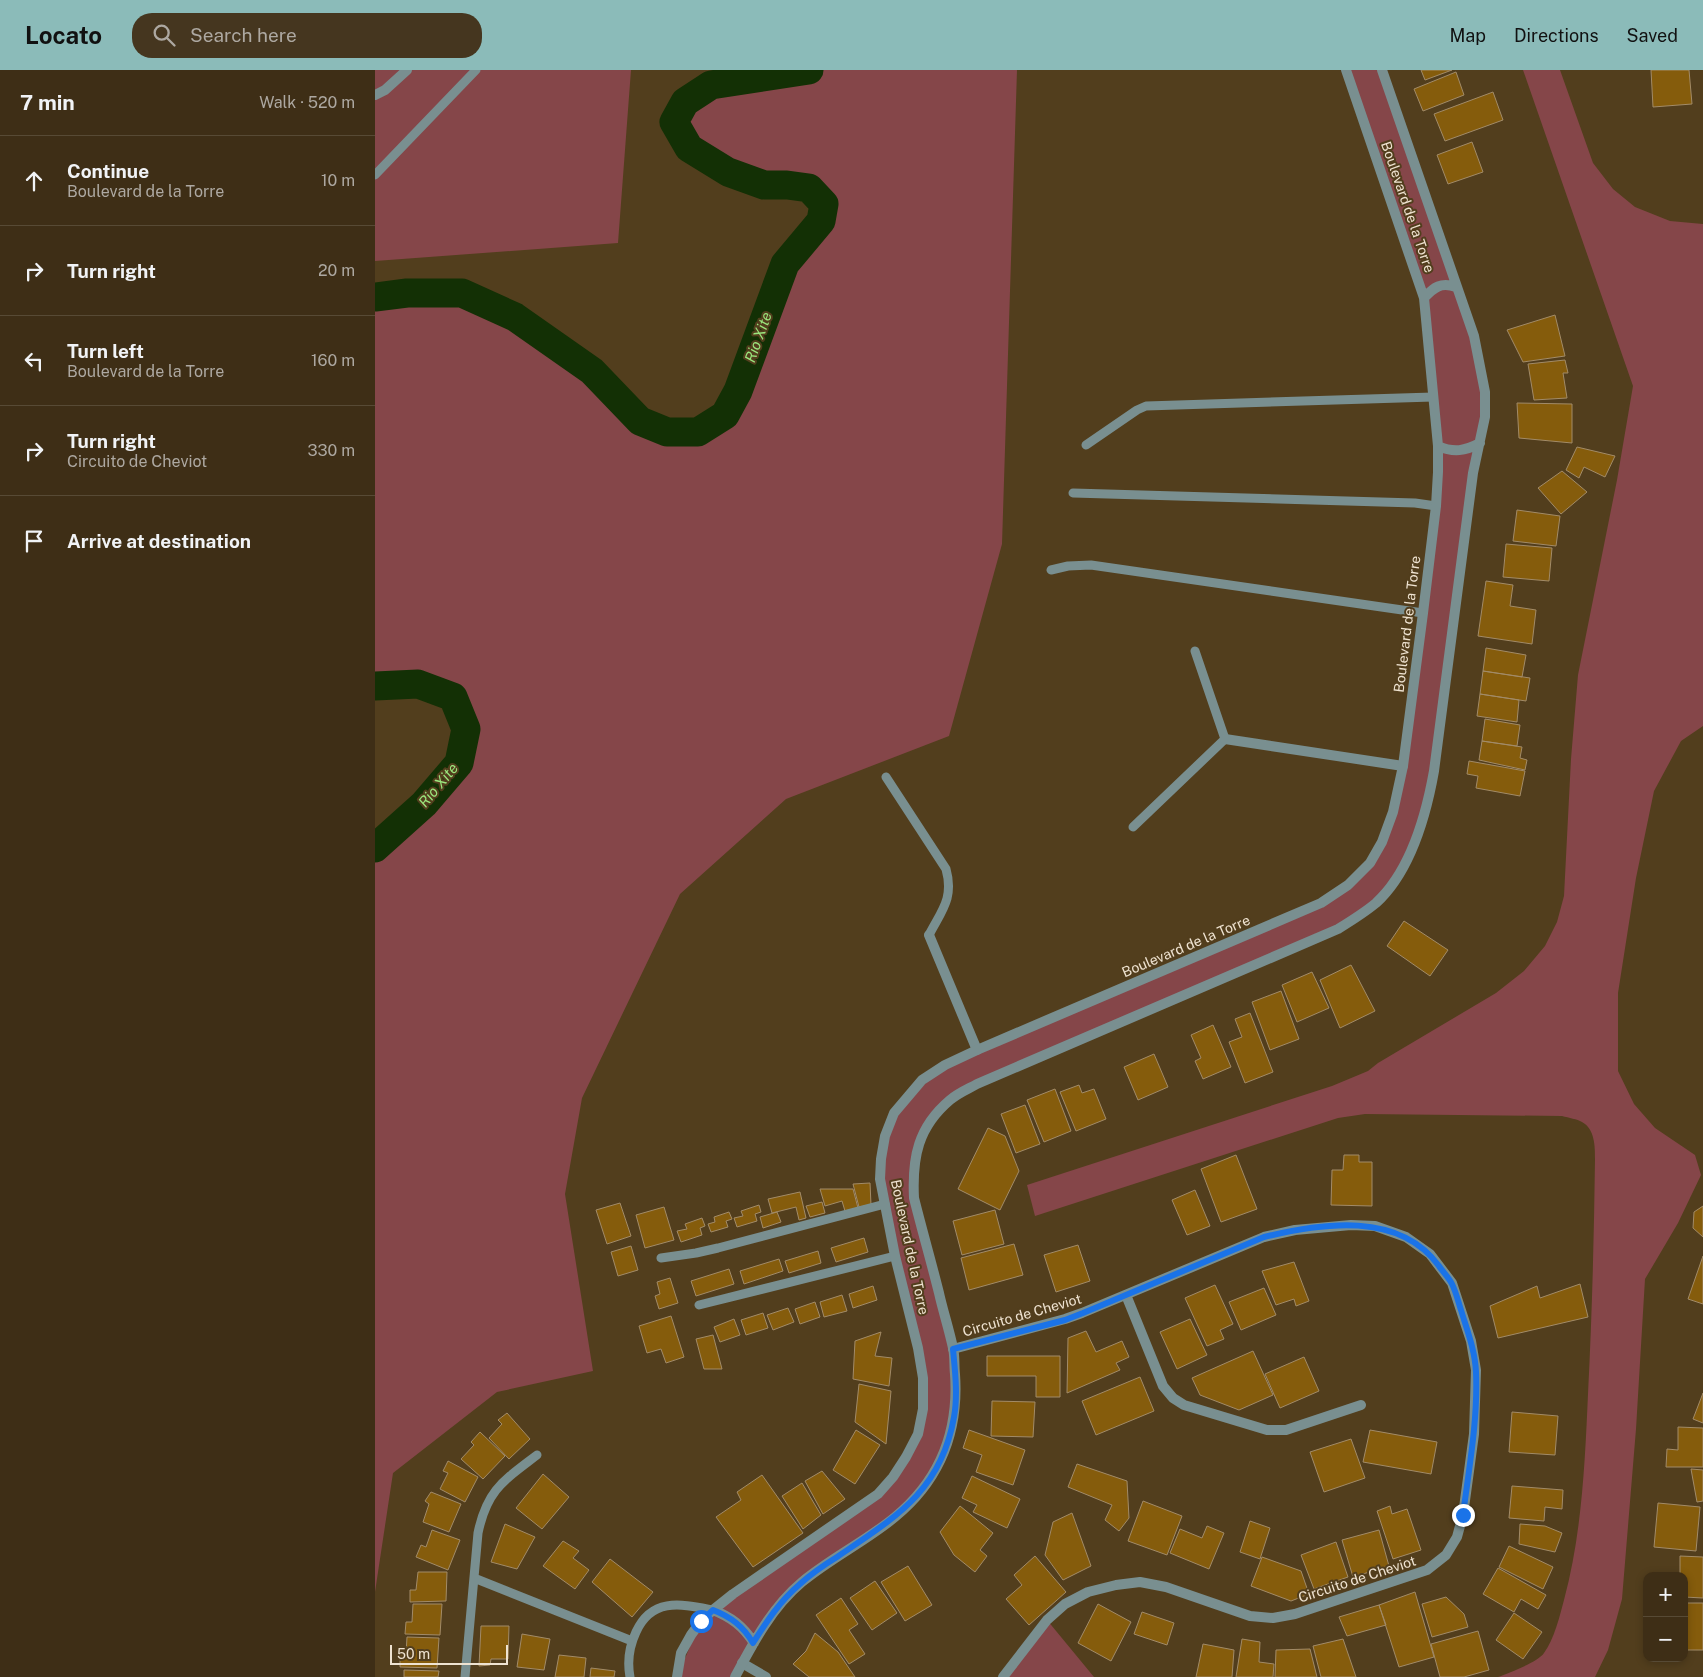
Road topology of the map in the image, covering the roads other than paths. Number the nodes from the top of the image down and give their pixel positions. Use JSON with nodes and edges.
{"nodes":[{"id":1,"x":407,"y":70,"type":"edge"},
{"id":2,"x":475,"y":70,"type":"edge"},
{"id":3,"x":1346,"y":70,"type":"edge"},
{"id":4,"x":1382,"y":70,"type":"edge"},
{"id":5,"x":375,"y":95,"type":"edge"},
{"id":6,"x":375,"y":175,"type":"edge"},
{"id":7,"x":1456,"y":287,"type":"junction"},
{"id":8,"x":1424,"y":298,"type":"junction"},
{"id":9,"x":1433,"y":397,"type":"junction"},
{"id":10,"x":1480,"y":443,"type":"junction"},
{"id":11,"x":1086,"y":445,"type":"dead end"},
{"id":12,"x":1438,"y":446,"type":"junction"},
{"id":13,"x":1073,"y":494,"type":"dead end"},
{"id":14,"x":1435,"y":506,"type":"junction"},
{"id":15,"x":1051,"y":570,"type":"dead end"},
{"id":16,"x":1423,"y":613,"type":"junction"},
{"id":17,"x":1195,"y":651,"type":"dead end"},
{"id":18,"x":1225,"y":740,"type":"junction"},
{"id":19,"x":1403,"y":766,"type":"junction"},
{"id":20,"x":887,"y":777,"type":"dead end"},
{"id":21,"x":1133,"y":827,"type":"dead end"},
{"id":22,"x":929,"y":934,"type":"joint"},
{"id":23,"x":977,"y":1050,"type":"junction"},
{"id":24,"x":885,"y":1204,"type":"junction"},
{"id":25,"x":895,"y":1256,"type":"junction"},
{"id":26,"x":661,"y":1258,"type":"dead end"},
{"id":27,"x":1125,"y":1295,"type":"junction"},
{"id":28,"x":699,"y":1305,"type":"dead end"},
{"id":29,"x":953,"y":1349,"type":"junction"},
{"id":30,"x":1361,"y":1405,"type":"dead end"},
{"id":31,"x":537,"y":1455,"type":"dead end"},
{"id":32,"x":474,"y":1578,"type":"junction"},
{"id":33,"x":713,"y":1610,"type":"junction"},
{"id":34,"x":632,"y":1640,"type":"junction"},
{"id":35,"x":753,"y":1643,"type":"junction"},
{"id":36,"x":742,"y":1663,"type":"junction"},
{"id":37,"x":465,"y":1677,"type":"edge"},
{"id":38,"x":630,"y":1677,"type":"edge"},
{"id":39,"x":677,"y":1677,"type":"edge"},
{"id":40,"x":735,"y":1677,"type":"edge"},
{"id":41,"x":766,"y":1677,"type":"edge"},
{"id":42,"x":1003,"y":1677,"type":"edge"}],
"edges":[{"from":1,"to":5,"type":"street"},
{"from":2,"to":6,"type":"lane"},
{"from":3,"to":8,"type":"street","name":"Boulevard de la Torre"},
{"from":4,"to":7,"type":"street","name":"Boulevard de la Torre"},
{"from":7,"to":8,"type":"street"},
{"from":7,"to":10,"type":"street","name":"Boulevard de la Torre"},
{"from":8,"to":9,"type":"street","name":"Boulevard de la Torre"},
{"from":9,"to":11,"type":"lane"},
{"from":9,"to":12,"type":"street","name":"Boulevard de la Torre"},
{"from":10,"to":12,"type":"street"},
{"from":10,"to":29,"type":"street","name":"Boulevard de la Torre"},
{"from":12,"to":14,"type":"street","name":"Boulevard de la Torre"},
{"from":13,"to":14,"type":"lane"},
{"from":14,"to":16,"type":"street","name":"Boulevard de la Torre"},
{"from":15,"to":16,"type":"lane"},
{"from":16,"to":19,"type":"street","name":"Boulevard de la Torre"},
{"from":17,"to":18,"type":"lane"},
{"from":18,"to":19,"type":"street"},
{"from":18,"to":21,"type":"lane"},
{"from":19,"to":23,"type":"street","name":"Boulevard de la Torre"},
{"from":20,"to":22,"type":"lane"},
{"from":22,"to":23,"type":"street"},
{"from":23,"to":24,"type":"street","name":"Boulevard de la Torre"},
{"from":24,"to":25,"type":"street","name":"Boulevard de la Torre"},
{"from":24,"to":26,"type":"lane"},
{"from":25,"to":28,"type":"lane"},
{"from":25,"to":33,"type":"street","name":"Boulevard de la Torre"},
{"from":27,"to":29,"type":"street","name":"Circuito de Cheviot"},
{"from":27,"to":30,"type":"street"},
{"from":27,"to":42,"type":"street","name":"Circuito de Cheviot"},
{"from":29,"to":35,"type":"street","name":"Boulevard de la Torre"},
{"from":31,"to":32,"type":"lane"},
{"from":32,"to":34,"type":"lane"},
{"from":32,"to":37,"type":"lane"},
{"from":33,"to":34,"type":"lane"},
{"from":33,"to":35,"type":"street"},
{"from":33,"to":39,"type":"street","name":"Boulevard de la Torre"},
{"from":34,"to":38,"type":"lane"},
{"from":35,"to":36,"type":"street","name":"Boulevard de la Torre"},
{"from":36,"to":40,"type":"street","name":"Boulevard de la Torre"},
{"from":36,"to":41,"type":"street"}]}
